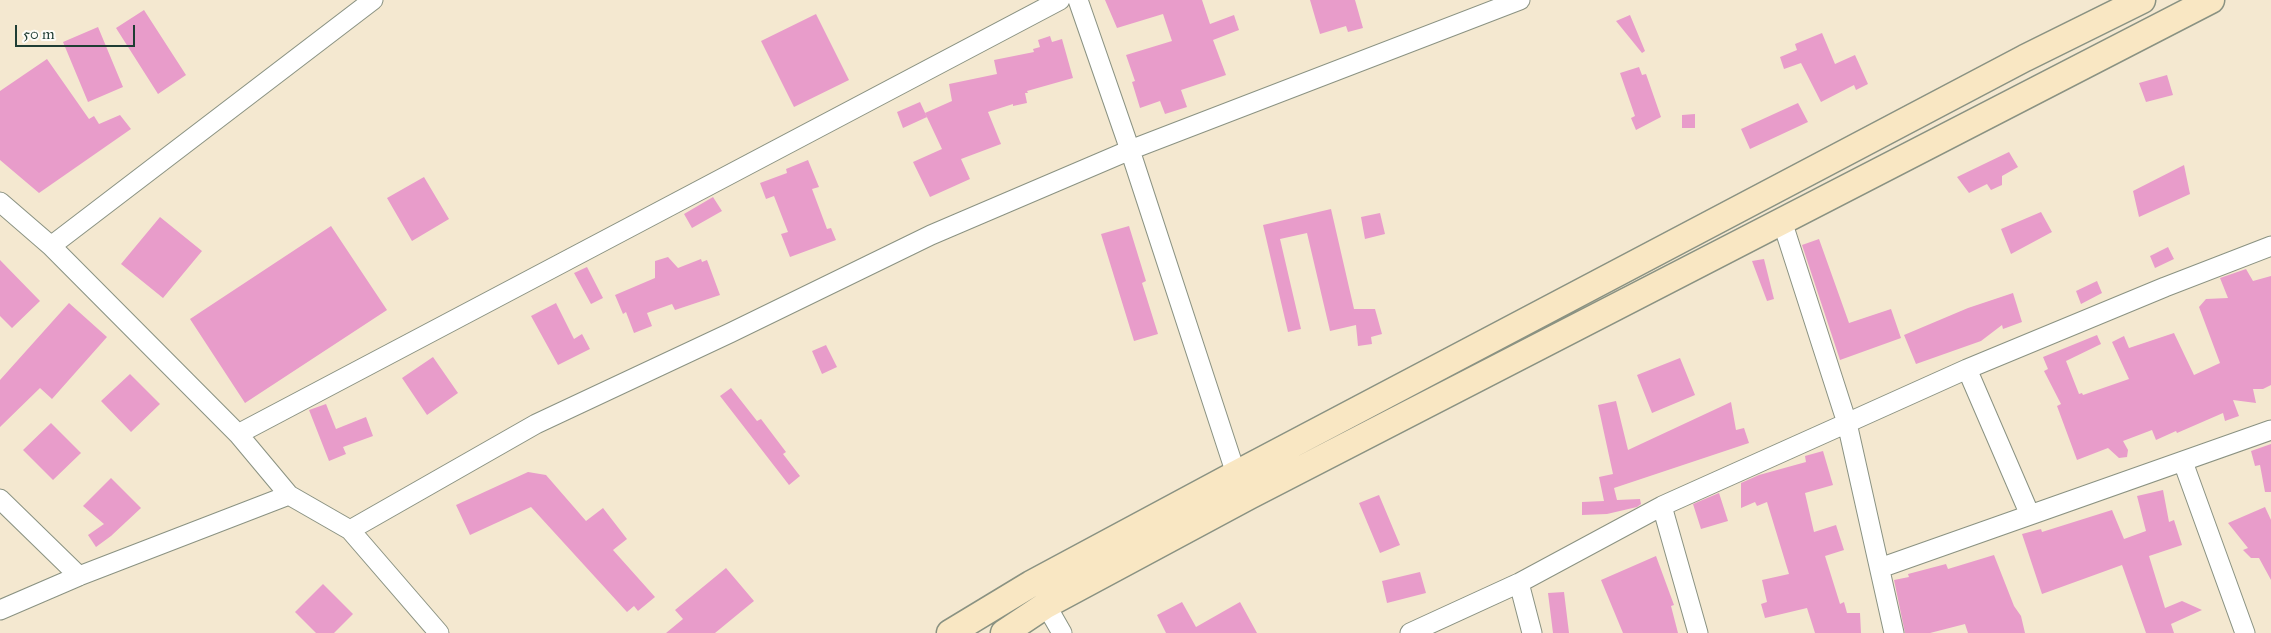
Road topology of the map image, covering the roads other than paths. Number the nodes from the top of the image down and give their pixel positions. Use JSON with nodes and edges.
{"nodes":[{"id":1,"x":373,"y":0,"type":"edge"},
{"id":2,"x":1060,"y":0,"type":"edge"},
{"id":3,"x":1078,"y":0,"type":"edge"},
{"id":4,"x":1520,"y":0,"type":"edge"},
{"id":5,"x":2142,"y":0,"type":"edge"},
{"id":6,"x":2211,"y":0,"type":"edge"},
{"id":7,"x":1130,"y":150,"type":"junction"},
{"id":8,"x":0,"y":202,"type":"edge"},
{"id":9,"x":1782,"y":221,"type":"junction"},
{"id":10,"x":51,"y":246,"type":"junction"},
{"id":11,"x":2271,"y":246,"type":"edge"},
{"id":12,"x":1967,"y":369,"type":"junction"},
{"id":13,"x":1847,"y":423,"type":"junction"},
{"id":14,"x":2271,"y":430,"type":"edge"},
{"id":15,"x":238,"y":434,"type":"junction"},
{"id":16,"x":2183,"y":462,"type":"junction"},
{"id":17,"x":1236,"y":474,"type":"junction"},
{"id":18,"x":289,"y":495,"type":"junction"},
{"id":19,"x":0,"y":499,"type":"edge"},
{"id":20,"x":1210,"y":503,"type":"junction"},
{"id":21,"x":1662,"y":506,"type":"junction"},
{"id":22,"x":2030,"y":515,"type":"junction"},
{"id":23,"x":350,"y":530,"type":"junction"},
{"id":24,"x":1880,"y":568,"type":"junction"},
{"id":25,"x":80,"y":576,"type":"junction"},
{"id":26,"x":1518,"y":583,"type":"junction"},
{"id":27,"x":1046,"y":605,"type":"junction"},
{"id":28,"x":0,"y":610,"type":"edge"},
{"id":29,"x":439,"y":633,"type":"edge"},
{"id":30,"x":950,"y":633,"type":"edge"},
{"id":31,"x":1004,"y":633,"type":"edge"},
{"id":32,"x":1062,"y":633,"type":"edge"},
{"id":33,"x":1410,"y":633,"type":"edge"},
{"id":34,"x":1532,"y":633,"type":"edge"},
{"id":35,"x":1698,"y":633,"type":"edge"},
{"id":36,"x":1894,"y":633,"type":"edge"},
{"id":37,"x":2245,"y":633,"type":"edge"}],
"edges":[{"from":1,"to":10,"type":"street"},
{"from":2,"to":15,"type":"street"},
{"from":3,"to":7,"type":"street"},
{"from":4,"to":7,"type":"street"},
{"from":5,"to":17,"type":"main road"},
{"from":6,"to":9,"type":"main road"},
{"from":7,"to":17,"type":"street"},
{"from":7,"to":23,"type":"street"},
{"from":8,"to":10,"type":"street"},
{"from":9,"to":13,"type":"street"},
{"from":9,"to":20,"type":"main road"},
{"from":10,"to":15,"type":"street"},
{"from":11,"to":12,"type":"street"},
{"from":12,"to":13,"type":"street"},
{"from":12,"to":22,"type":"street"},
{"from":13,"to":21,"type":"street"},
{"from":13,"to":24,"type":"street"},
{"from":14,"to":16,"type":"street"},
{"from":15,"to":18,"type":"street"},
{"from":16,"to":22,"type":"street"},
{"from":16,"to":37,"type":"street"},
{"from":17,"to":20,"type":"main road"},
{"from":18,"to":23,"type":"street"},
{"from":18,"to":25,"type":"street"},
{"from":19,"to":25,"type":"street"},
{"from":20,"to":27,"type":"main road"},
{"from":20,"to":30,"type":"main road"},
{"from":21,"to":26,"type":"street"},
{"from":21,"to":35,"type":"street"},
{"from":22,"to":24,"type":"street"},
{"from":23,"to":29,"type":"street"},
{"from":24,"to":36,"type":"street"},
{"from":25,"to":28,"type":"street"},
{"from":26,"to":33,"type":"street"},
{"from":26,"to":34,"type":"street"},
{"from":27,"to":31,"type":"main road"},
{"from":27,"to":32,"type":"street"}]}
